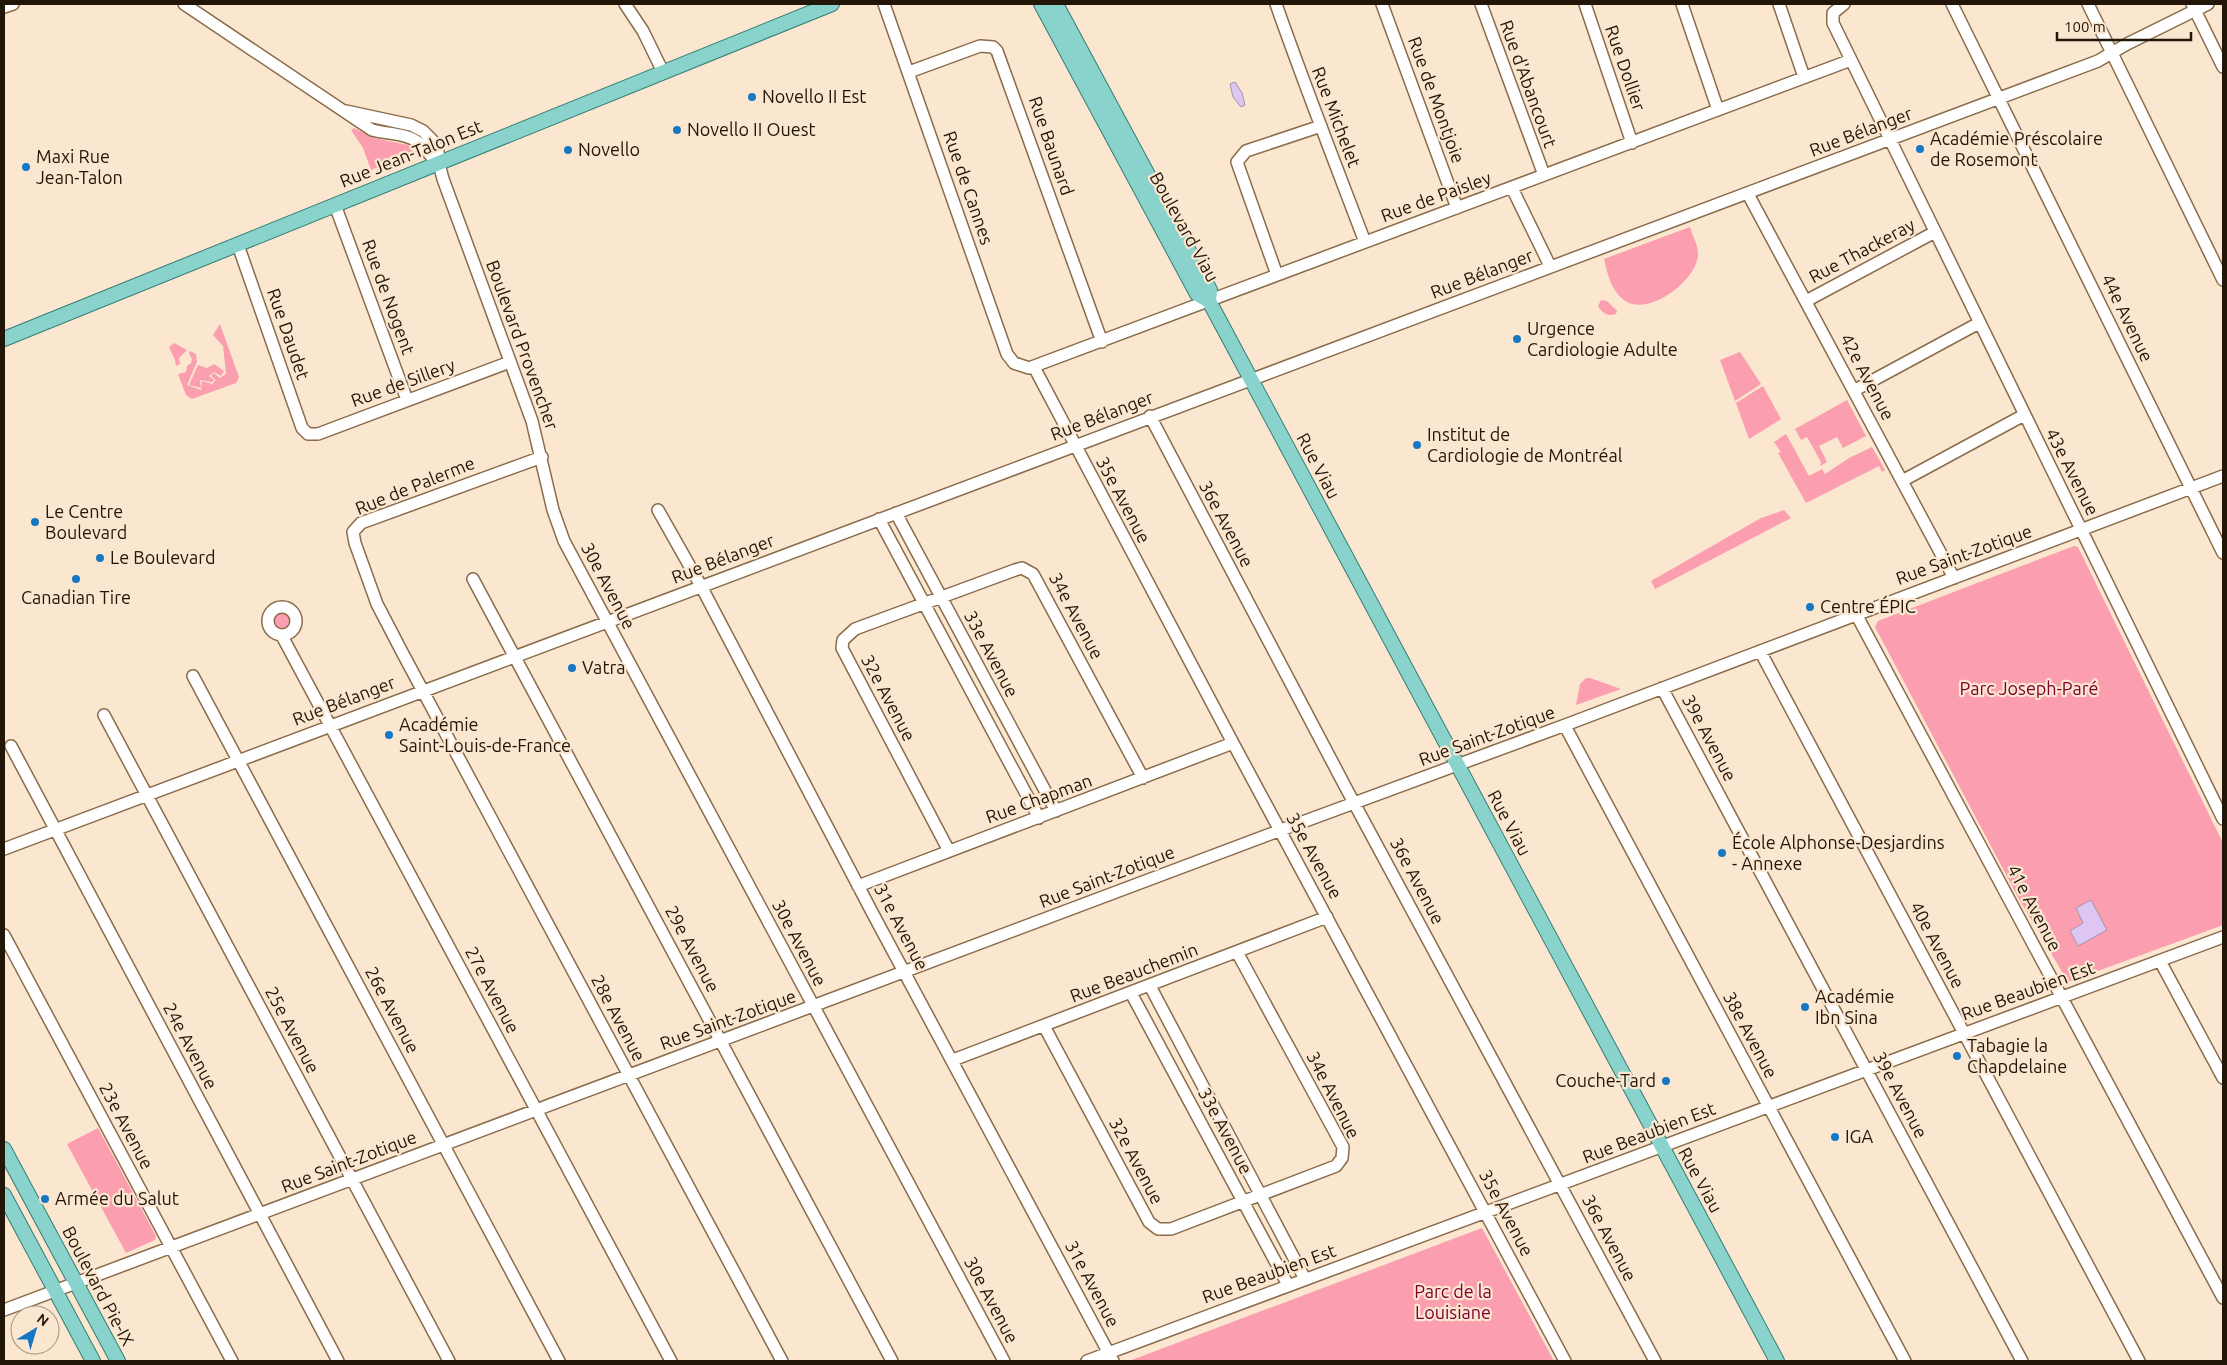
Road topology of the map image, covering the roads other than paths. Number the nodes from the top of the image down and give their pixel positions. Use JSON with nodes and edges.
{"nodes":[{"id":1,"x":14,"y":4,"type":"edge"},
{"id":2,"x":184,"y":4,"type":"edge"},
{"id":3,"x":625,"y":4,"type":"edge"},
{"id":4,"x":832,"y":4,"type":"edge"},
{"id":5,"x":884,"y":4,"type":"edge"},
{"id":6,"x":1041,"y":4,"type":"edge"},
{"id":7,"x":1056,"y":4,"type":"edge"},
{"id":8,"x":1276,"y":4,"type":"edge"},
{"id":9,"x":1382,"y":4,"type":"edge"},
{"id":10,"x":1481,"y":4,"type":"edge"},
{"id":11,"x":1585,"y":4,"type":"edge"},
{"id":12,"x":1682,"y":4,"type":"edge"},
{"id":13,"x":1779,"y":4,"type":"edge"},
{"id":14,"x":1844,"y":4,"type":"edge"},
{"id":15,"x":1952,"y":4,"type":"edge"},
{"id":16,"x":2088,"y":4,"type":"edge"},
{"id":17,"x":2208,"y":4,"type":"edge"},
{"id":18,"x":4,"y":7,"type":"edge"},
{"id":19,"x":2193,"y":7,"type":"edge"},
{"id":20,"x":2112,"y":52,"type":"junction"},
{"id":21,"x":1852,"y":60,"type":"junction"},
{"id":22,"x":2223,"y":67,"type":"edge"},
{"id":23,"x":663,"y":72,"type":"junction"},
{"id":24,"x":909,"y":72,"type":"junction"},
{"id":25,"x":1804,"y":77,"type":"junction"},
{"id":26,"x":2000,"y":98,"type":"junction"},
{"id":27,"x":1718,"y":110,"type":"junction"},
{"id":28,"x":1321,"y":126,"type":"junction"},
{"id":29,"x":1891,"y":140,"type":"junction"},
{"id":30,"x":1632,"y":143,"type":"junction"},
{"id":31,"x":438,"y":164,"type":"junction"},
{"id":32,"x":1544,"y":175,"type":"junction"},
{"id":33,"x":1512,"y":188,"type":"junction"},
{"id":34,"x":1748,"y":194,"type":"junction"},
{"id":35,"x":335,"y":205,"type":"junction"},
{"id":36,"x":1457,"y":208,"type":"junction"},
{"id":37,"x":1934,"y":232,"type":"junction"},
{"id":38,"x":1366,"y":242,"type":"junction"},
{"id":39,"x":238,"y":245,"type":"junction"},
{"id":40,"x":1550,"y":266,"type":"junction"},
{"id":41,"x":1277,"y":275,"type":"junction"},
{"id":42,"x":2223,"y":280,"type":"edge"},
{"id":43,"x":1209,"y":301,"type":"junction"},
{"id":44,"x":1806,"y":301,"type":"junction"},
{"id":45,"x":1980,"y":323,"type":"junction"},
{"id":46,"x":4,"y":339,"type":"edge"},
{"id":47,"x":1102,"y":342,"type":"junction"},
{"id":48,"x":510,"y":362,"type":"junction"},
{"id":49,"x":1034,"y":367,"type":"junction"},
{"id":50,"x":1252,"y":379,"type":"junction"},
{"id":51,"x":1855,"y":390,"type":"junction"},
{"id":52,"x":407,"y":400,"type":"junction"},
{"id":53,"x":1150,"y":416,"type":"junction"},
{"id":54,"x":2024,"y":416,"type":"junction"},
{"id":55,"x":308,"y":434,"type":"joint"},
{"id":56,"x":1074,"y":446,"type":"junction"},
{"id":57,"x":542,"y":457,"type":"junction"},
{"id":58,"x":2223,"y":476,"type":"edge"},
{"id":59,"x":1902,"y":481,"type":"junction"},
{"id":60,"x":2191,"y":489,"type":"junction"},
{"id":61,"x":658,"y":510,"type":"dead end"},
{"id":62,"x":896,"y":513,"type":"junction"},
{"id":63,"x":879,"y":519,"type":"junction"},
{"id":64,"x":2082,"y":530,"type":"junction"},
{"id":65,"x":564,"y":541,"type":"joint"},
{"id":66,"x":2223,"y":553,"type":"edge"},
{"id":67,"x":1954,"y":578,"type":"junction"},
{"id":68,"x":473,"y":579,"type":"dead end"},
{"id":69,"x":701,"y":586,"type":"junction"},
{"id":70,"x":941,"y":597,"type":"junction"},
{"id":71,"x":923,"y":603,"type":"junction"},
{"id":72,"x":1856,"y":614,"type":"junction"},
{"id":73,"x":607,"y":622,"type":"junction"},
{"id":74,"x":282,"y":636,"type":"dead end"},
{"id":75,"x":1760,"y":651,"type":"junction"},
{"id":76,"x":515,"y":656,"type":"junction"},
{"id":77,"x":193,"y":676,"type":"dead end"},
{"id":78,"x":1662,"y":688,"type":"junction"},
{"id":79,"x":422,"y":691,"type":"junction"},
{"id":80,"x":104,"y":715,"type":"dead end"},
{"id":81,"x":330,"y":725,"type":"junction"},
{"id":82,"x":1565,"y":726,"type":"junction"},
{"id":83,"x":1233,"y":743,"type":"junction"},
{"id":84,"x":10,"y":746,"type":"dead end"},
{"id":85,"x":239,"y":760,"type":"junction"},
{"id":86,"x":1456,"y":765,"type":"junction"},
{"id":87,"x":1143,"y":778,"type":"junction"},
{"id":88,"x":146,"y":795,"type":"junction"},
{"id":89,"x":1355,"y":804,"type":"junction"},
{"id":90,"x":1056,"y":811,"type":"junction"},
{"id":91,"x":1039,"y":818,"type":"junction"},
{"id":92,"x":2223,"y":819,"type":"edge"},
{"id":93,"x":54,"y":830,"type":"junction"},
{"id":94,"x":1281,"y":830,"type":"junction"},
{"id":95,"x":4,"y":848,"type":"edge"},
{"id":96,"x":949,"y":851,"type":"junction"},
{"id":97,"x":858,"y":886,"type":"junction"},
{"id":98,"x":1328,"y":917,"type":"junction"},
{"id":99,"x":4,"y":935,"type":"edge"},
{"id":100,"x":2223,"y":937,"type":"edge"},
{"id":101,"x":1237,"y":952,"type":"junction"},
{"id":102,"x":2160,"y":962,"type":"junction"},
{"id":103,"x":905,"y":973,"type":"junction"},
{"id":104,"x":1150,"y":986,"type":"junction"},
{"id":105,"x":1131,"y":993,"type":"junction"},
{"id":106,"x":2061,"y":997,"type":"junction"},
{"id":107,"x":813,"y":1007,"type":"junction"},
{"id":108,"x":1044,"y":1026,"type":"junction"},
{"id":109,"x":1964,"y":1034,"type":"junction"},
{"id":110,"x":722,"y":1041,"type":"junction"},
{"id":111,"x":953,"y":1060,"type":"junction"},
{"id":112,"x":1867,"y":1070,"type":"junction"},
{"id":113,"x":629,"y":1076,"type":"junction"},
{"id":114,"x":2223,"y":1078,"type":"edge"},
{"id":115,"x":1768,"y":1107,"type":"junction"},
{"id":116,"x":537,"y":1110,"type":"junction"},
{"id":117,"x":444,"y":1145,"type":"junction"},
{"id":118,"x":1661,"y":1148,"type":"junction"},
{"id":119,"x":4,"y":1149,"type":"edge"},
{"id":120,"x":352,"y":1179,"type":"junction"},
{"id":121,"x":1561,"y":1185,"type":"junction"},
{"id":122,"x":4,"y":1195,"type":"edge"},
{"id":123,"x":1261,"y":1195,"type":"junction"},
{"id":124,"x":1243,"y":1200,"type":"junction"},
{"id":125,"x":1485,"y":1212,"type":"junction"},
{"id":126,"x":260,"y":1214,"type":"junction"},
{"id":127,"x":171,"y":1247,"type":"junction"},
{"id":128,"x":1305,"y":1279,"type":"junction"},
{"id":129,"x":76,"y":1284,"type":"junction"},
{"id":130,"x":1288,"y":1286,"type":"junction"},
{"id":131,"x":55,"y":1291,"type":"junction"},
{"id":132,"x":2223,"y":1298,"type":"edge"},
{"id":133,"x":4,"y":1310,"type":"edge"},
{"id":134,"x":1111,"y":1357,"type":"edge"},
{"id":135,"x":93,"y":1361,"type":"edge"},
{"id":136,"x":118,"y":1361,"type":"edge"},
{"id":137,"x":232,"y":1361,"type":"edge"},
{"id":138,"x":338,"y":1361,"type":"edge"},
{"id":139,"x":449,"y":1361,"type":"edge"},
{"id":140,"x":559,"y":1361,"type":"edge"},
{"id":141,"x":671,"y":1361,"type":"edge"},
{"id":142,"x":782,"y":1361,"type":"edge"},
{"id":143,"x":892,"y":1361,"type":"edge"},
{"id":144,"x":1004,"y":1361,"type":"edge"},
{"id":145,"x":1087,"y":1361,"type":"edge"},
{"id":146,"x":1565,"y":1361,"type":"edge"},
{"id":147,"x":1655,"y":1361,"type":"edge"},
{"id":148,"x":1777,"y":1361,"type":"edge"},
{"id":149,"x":1905,"y":1361,"type":"edge"},
{"id":150,"x":2022,"y":1361,"type":"edge"},
{"id":151,"x":2139,"y":1361,"type":"edge"}],
"edges":[{"from":1,"to":18,"type":"street"},
{"from":2,"to":31,"type":"street","name":"Boulevard Provencher"},
{"from":3,"to":23,"type":"street"},
{"from":4,"to":23,"type":"main road","name":"Rue Jean-Talon Est"},
{"from":5,"to":24,"type":"street","name":"Rue de Cannes"},
{"from":6,"to":43,"type":"main road","name":"Boulevard Viau"},
{"from":7,"to":43,"type":"main road","name":"Boulevard Viau"},
{"from":8,"to":28,"type":"street","name":"Rue Michelet"},
{"from":9,"to":36,"type":"street","name":"Rue de Montjoie"},
{"from":10,"to":32,"type":"street","name":"Rue d'Abancourt"},
{"from":11,"to":30,"type":"street","name":"Rue Dollier"},
{"from":12,"to":27,"type":"street"},
{"from":13,"to":25,"type":"street"},
{"from":14,"to":21,"type":"street","name":"43e Avenue"},
{"from":15,"to":26,"type":"street","name":"44e Avenue"},
{"from":16,"to":20,"type":"street"},
{"from":17,"to":19,"type":"street","name":"Rue Bélanger"},
{"from":19,"to":20,"type":"street","name":"Rue Bélanger"},
{"from":19,"to":22,"type":"street"},
{"from":20,"to":26,"type":"street","name":"Rue Bélanger"},
{"from":20,"to":42,"type":"street"},
{"from":21,"to":25,"type":"street","name":"Rue de Paisley"},
{"from":21,"to":29,"type":"street","name":"43e Avenue"},
{"from":23,"to":31,"type":"main road","name":"Rue Jean-Talon Est"},
{"from":24,"to":47,"type":"street","name":"Rue Baunard"},
{"from":24,"to":49,"type":"street","name":"Rue de Cannes"},
{"from":25,"to":27,"type":"street","name":"Rue de Paisley"},
{"from":26,"to":29,"type":"street","name":"Rue Bélanger"},
{"from":26,"to":60,"type":"street","name":"44e Avenue"},
{"from":27,"to":30,"type":"street","name":"Rue de Paisley"},
{"from":28,"to":38,"type":"street","name":"Rue Michelet"},
{"from":28,"to":41,"type":"street"},
{"from":29,"to":34,"type":"street","name":"Rue Bélanger"},
{"from":29,"to":37,"type":"street","name":"43e Avenue"},
{"from":30,"to":32,"type":"street","name":"Rue de Paisley"},
{"from":31,"to":35,"type":"main road","name":"Rue Jean-Talon Est"},
{"from":31,"to":48,"type":"street","name":"Boulevard Provencher"},
{"from":32,"to":33,"type":"street","name":"Rue de Paisley"},
{"from":33,"to":36,"type":"street","name":"Rue de Paisley"},
{"from":33,"to":40,"type":"street"},
{"from":34,"to":40,"type":"street","name":"Rue Bélanger"},
{"from":34,"to":44,"type":"street","name":"42e Avenue"},
{"from":35,"to":39,"type":"main road","name":"Rue Jean-Talon Est"},
{"from":35,"to":52,"type":"street","name":"Rue de Nogent"},
{"from":36,"to":38,"type":"street","name":"Rue de Paisley"},
{"from":37,"to":44,"type":"street","name":"Rue Thackeray"},
{"from":37,"to":45,"type":"street","name":"43e Avenue"},
{"from":38,"to":41,"type":"street","name":"Rue de Paisley"},
{"from":39,"to":46,"type":"main road","name":"Rue Jean-Talon Est"},
{"from":39,"to":55,"type":"street","name":"Rue Daudet"},
{"from":40,"to":50,"type":"street","name":"Rue Bélanger"},
{"from":41,"to":43,"type":"street","name":"Rue de Paisley"},
{"from":43,"to":47,"type":"street","name":"Rue de Paisley"},
{"from":43,"to":50,"type":"main road","name":"Rue Viau"},
{"from":44,"to":51,"type":"street","name":"42e Avenue"},
{"from":45,"to":51,"type":"street"},
{"from":45,"to":54,"type":"street","name":"43e Avenue"},
{"from":47,"to":49,"type":"street","name":"Rue de Paisley"},
{"from":48,"to":52,"type":"street","name":"Rue de Sillery"},
{"from":48,"to":57,"type":"street","name":"Boulevard Provencher"},
{"from":49,"to":56,"type":"street","name":"35e Avenue"},
{"from":50,"to":53,"type":"street","name":"Rue Bélanger"},
{"from":50,"to":86,"type":"main road","name":"Rue Viau"},
{"from":51,"to":59,"type":"street","name":"42e Avenue"},
{"from":52,"to":55,"type":"street","name":"Rue de Sillery"},
{"from":53,"to":56,"type":"street","name":"Rue Bélanger"},
{"from":53,"to":89,"type":"street","name":"36e Avenue"},
{"from":54,"to":59,"type":"street"},
{"from":54,"to":64,"type":"street","name":"43e Avenue"},
{"from":56,"to":62,"type":"street","name":"Rue Bélanger"},
{"from":56,"to":83,"type":"street","name":"35e Avenue"},
{"from":57,"to":65,"type":"street","name":"Boulevard Provencher"},
{"from":57,"to":79,"type":"street","name":"Rue de Palerme"},
{"from":58,"to":60,"type":"street","name":"Rue Saint-Zotique"},
{"from":59,"to":67,"type":"street","name":"42e Avenue"},
{"from":60,"to":64,"type":"street","name":"Rue Saint-Zotique"},
{"from":60,"to":66,"type":"street","name":"44e Avenue"},
{"from":61,"to":69,"type":"street","name":"31e Avenue"},
{"from":62,"to":63,"type":"street","name":"Rue Bélanger"},
{"from":62,"to":70,"type":"street","name":"33e Avenue"},
{"from":63,"to":69,"type":"street","name":"Rue Bélanger"},
{"from":63,"to":71,"type":"street","name":"33e Avenue"},
{"from":64,"to":67,"type":"street","name":"Rue Saint-Zotique"},
{"from":64,"to":92,"type":"street","name":"43e Avenue"},
{"from":65,"to":73,"type":"street","name":"30e Avenue"},
{"from":67,"to":72,"type":"street","name":"Rue Saint-Zotique"},
{"from":68,"to":76,"type":"street","name":"29e Avenue"},
{"from":69,"to":73,"type":"street","name":"Rue Bélanger"},
{"from":69,"to":97,"type":"street","name":"31e Avenue"},
{"from":70,"to":71,"type":"street","name":"34e Avenue"},
{"from":70,"to":87,"type":"street","name":"34e Avenue"},
{"from":70,"to":90,"type":"street","name":"33e Avenue"},
{"from":71,"to":91,"type":"street","name":"33e Avenue"},
{"from":71,"to":96,"type":"street","name":"32e Avenue"},
{"from":72,"to":75,"type":"street","name":"Rue Saint-Zotique"},
{"from":72,"to":106,"type":"street","name":"41e Avenue"},
{"from":73,"to":76,"type":"street","name":"Rue Bélanger"},
{"from":73,"to":107,"type":"street","name":"30e Avenue"},
{"from":74,"to":81,"type":"street","name":"27e Avenue"},
{"from":75,"to":78,"type":"street","name":"Rue Saint-Zotique"},
{"from":75,"to":109,"type":"street","name":"40e Avenue"},
{"from":76,"to":79,"type":"street","name":"Rue Bélanger"},
{"from":76,"to":110,"type":"street","name":"29e Avenue"},
{"from":77,"to":85,"type":"street","name":"26e Avenue"},
{"from":78,"to":82,"type":"street","name":"Rue Saint-Zotique"},
{"from":78,"to":112,"type":"street","name":"39e Avenue"},
{"from":79,"to":81,"type":"street","name":"Rue Bélanger"},
{"from":79,"to":113,"type":"street","name":"28e Avenue"},
{"from":80,"to":88,"type":"street","name":"25e Avenue"},
{"from":81,"to":85,"type":"street","name":"Rue Bélanger"},
{"from":81,"to":116,"type":"street","name":"27e Avenue"},
{"from":82,"to":86,"type":"street","name":"Rue Saint-Zotique"},
{"from":82,"to":115,"type":"street","name":"38e Avenue"},
{"from":83,"to":87,"type":"street","name":"Rue Chapman"},
{"from":83,"to":94,"type":"street","name":"35e Avenue"},
{"from":84,"to":93,"type":"street","name":"24e Avenue"},
{"from":85,"to":88,"type":"street","name":"Rue Bélanger"},
{"from":85,"to":117,"type":"street","name":"26e Avenue"},
{"from":86,"to":89,"type":"street","name":"Rue Saint-Zotique"},
{"from":86,"to":118,"type":"main road","name":"Rue Viau"},
{"from":87,"to":90,"type":"street","name":"Rue Chapman"},
{"from":88,"to":93,"type":"street","name":"Rue Bélanger"},
{"from":88,"to":120,"type":"street","name":"25e Avenue"},
{"from":89,"to":94,"type":"street","name":"Rue Saint-Zotique"},
{"from":89,"to":121,"type":"street","name":"36e Avenue"},
{"from":90,"to":91,"type":"street","name":"Rue Chapman"},
{"from":91,"to":96,"type":"street","name":"Rue Chapman"},
{"from":93,"to":95,"type":"street","name":"Rue Bélanger"},
{"from":93,"to":126,"type":"street","name":"24e Avenue"},
{"from":94,"to":98,"type":"street","name":"35e Avenue"},
{"from":94,"to":103,"type":"street","name":"Rue Saint-Zotique"},
{"from":96,"to":97,"type":"street","name":"Rue Chapman"},
{"from":97,"to":103,"type":"street","name":"31e Avenue"},
{"from":98,"to":101,"type":"street","name":"Rue Beauchemin"},
{"from":98,"to":125,"type":"street","name":"35e Avenue"},
{"from":99,"to":127,"type":"street","name":"23e Avenue"},
{"from":100,"to":102,"type":"street","name":"Rue Beaubien Est"},
{"from":101,"to":104,"type":"street","name":"Rue Beauchemin"},
{"from":101,"to":123,"type":"street","name":"34e Avenue"},
{"from":102,"to":106,"type":"street","name":"Rue Beaubien Est"},
{"from":102,"to":114,"type":"street"},
{"from":103,"to":107,"type":"street","name":"Rue Saint-Zotique"},
{"from":103,"to":111,"type":"street","name":"31e Avenue"},
{"from":104,"to":105,"type":"street","name":"Rue Beauchemin"},
{"from":104,"to":123,"type":"street","name":"33e Avenue"},
{"from":105,"to":108,"type":"street","name":"Rue Beauchemin"},
{"from":105,"to":124,"type":"street","name":"33e Avenue"},
{"from":106,"to":109,"type":"street","name":"Rue Beaubien Est"},
{"from":106,"to":132,"type":"street","name":"41e Avenue"},
{"from":107,"to":110,"type":"street","name":"Rue Saint-Zotique"},
{"from":107,"to":144,"type":"street","name":"30e Avenue"},
{"from":108,"to":111,"type":"street","name":"Rue Beauchemin"},
{"from":108,"to":124,"type":"street","name":"32e Avenue"},
{"from":109,"to":112,"type":"street","name":"Rue Beaubien Est"},
{"from":109,"to":151,"type":"street","name":"40e Avenue"},
{"from":110,"to":113,"type":"street","name":"Rue Saint-Zotique"},
{"from":110,"to":143,"type":"street","name":"29e Avenue"},
{"from":111,"to":134,"type":"street","name":"31e Avenue"},
{"from":112,"to":115,"type":"street","name":"Rue Beaubien Est"},
{"from":112,"to":150,"type":"street","name":"39e Avenue"},
{"from":113,"to":116,"type":"street","name":"Rue Saint-Zotique"},
{"from":113,"to":142,"type":"street","name":"28e Avenue"},
{"from":115,"to":118,"type":"street","name":"Rue Beaubien Est"},
{"from":115,"to":149,"type":"street","name":"38e Avenue"},
{"from":116,"to":117,"type":"street","name":"Rue Saint-Zotique"},
{"from":116,"to":141,"type":"street","name":"27e Avenue"},
{"from":117,"to":120,"type":"street","name":"Rue Saint-Zotique"},
{"from":117,"to":140,"type":"street","name":"26e Avenue"},
{"from":118,"to":121,"type":"street","name":"Rue Beaubien Est"},
{"from":118,"to":148,"type":"main road","name":"Rue Viau"},
{"from":119,"to":129,"type":"main road","name":"Boulevard Pie-IX"},
{"from":120,"to":126,"type":"street","name":"Rue Saint-Zotique"},
{"from":120,"to":139,"type":"street","name":"25e Avenue"},
{"from":121,"to":125,"type":"street","name":"Rue Beaubien Est"},
{"from":121,"to":147,"type":"street","name":"36e Avenue"},
{"from":122,"to":131,"type":"main road"},
{"from":123,"to":124,"type":"street","name":"34e Avenue"},
{"from":123,"to":128,"type":"street","name":"33e Avenue"},
{"from":124,"to":130,"type":"street","name":"33e Avenue"},
{"from":125,"to":128,"type":"street","name":"Rue Beaubien Est"},
{"from":125,"to":146,"type":"street","name":"35e Avenue"},
{"from":126,"to":127,"type":"street","name":"Rue Saint-Zotique"},
{"from":126,"to":138,"type":"street","name":"24e Avenue"},
{"from":127,"to":129,"type":"street","name":"Rue Saint-Zotique"},
{"from":127,"to":137,"type":"street","name":"23e Avenue"},
{"from":128,"to":130,"type":"street","name":"Rue Beaubien Est"},
{"from":129,"to":131,"type":"street","name":"Rue Saint-Zotique"},
{"from":129,"to":136,"type":"main road","name":"Boulevard Pie-IX"},
{"from":130,"to":134,"type":"street","name":"Rue Beaubien Est"},
{"from":131,"to":133,"type":"street","name":"Rue Saint-Zotique"},
{"from":131,"to":135,"type":"main road"},
{"from":134,"to":145,"type":"street","name":"Rue Beaubien Est"}]}
